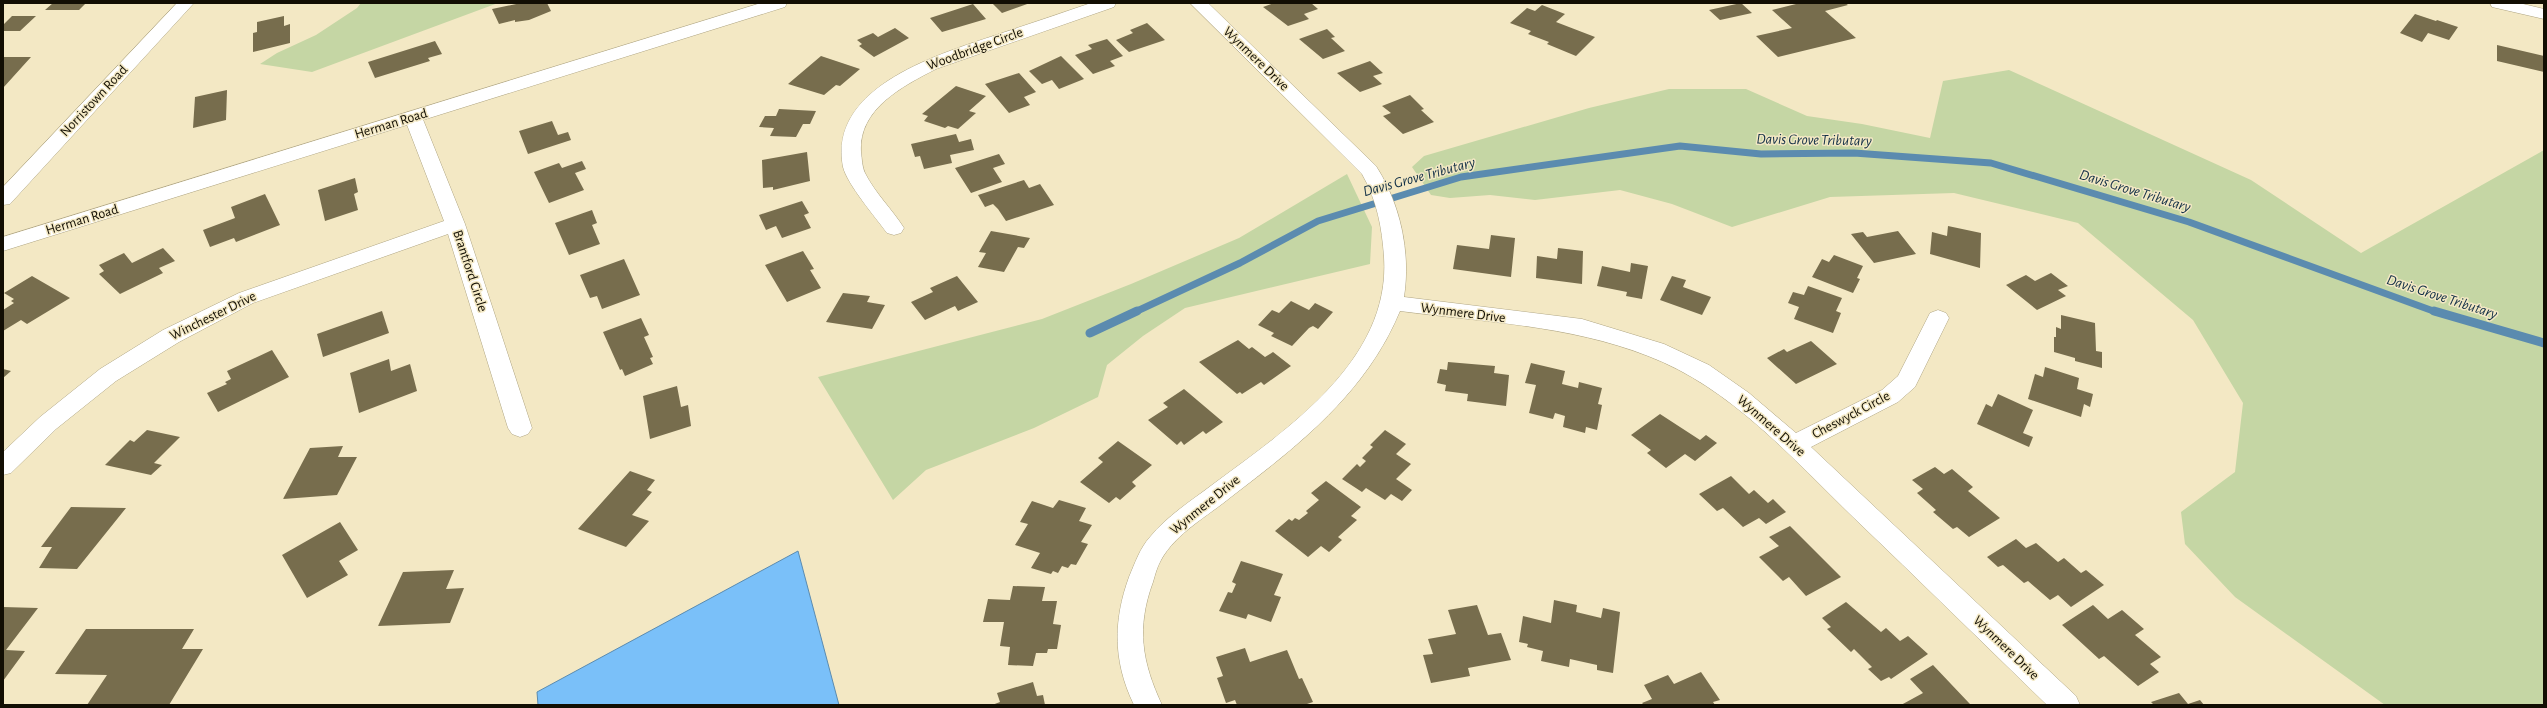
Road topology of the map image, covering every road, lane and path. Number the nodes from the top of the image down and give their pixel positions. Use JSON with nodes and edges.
{"nodes":[{"id":1,"x":186,"y":3,"type":"edge"},
{"id":2,"x":779,"y":3,"type":"edge"},
{"id":3,"x":1108,"y":3,"type":"edge"},
{"id":4,"x":1198,"y":3,"type":"edge"},
{"id":5,"x":2498,"y":3,"type":"edge"},
{"id":6,"x":2544,"y":14,"type":"edge"},
{"id":7,"x":413,"y":117,"type":"junction"},
{"id":8,"x":3,"y":199,"type":"edge"},
{"id":9,"x":455,"y":224,"type":"junction"},
{"id":10,"x":894,"y":228,"type":"dead end"},
{"id":11,"x":3,"y":244,"type":"edge"},
{"id":12,"x":1393,"y":303,"type":"junction"},
{"id":13,"x":1938,"y":318,"type":"dead end"},
{"id":14,"x":520,"y":428,"type":"dead end"},
{"id":15,"x":1794,"y":445,"type":"junction"},
{"id":16,"x":3,"y":466,"type":"edge"},
{"id":17,"x":1148,"y":705,"type":"edge"},
{"id":18,"x":2066,"y":705,"type":"edge"}],
"edges":[{"from":1,"to":8,"type":"street","name":"Norristown Road"},
{"from":2,"to":7,"type":"street","name":"Herman Road"},
{"from":3,"to":10,"type":"street","name":"Woodbridge Circle"},
{"from":4,"to":12,"type":"street","name":"Wynmere Drive"},
{"from":5,"to":6,"type":"street"},
{"from":7,"to":9,"type":"street","name":"Brantford Circle"},
{"from":7,"to":11,"type":"street","name":"Herman Road"},
{"from":9,"to":14,"type":"street","name":"Brantford Circle"},
{"from":9,"to":16,"type":"street","name":"Winchester Drive"},
{"from":12,"to":15,"type":"street","name":"Wynmere Drive"},
{"from":12,"to":17,"type":"street","name":"Wynmere Drive"},
{"from":13,"to":15,"type":"street","name":"Cheswyck Circle"},
{"from":15,"to":18,"type":"street","name":"Wynmere Drive"}]}
